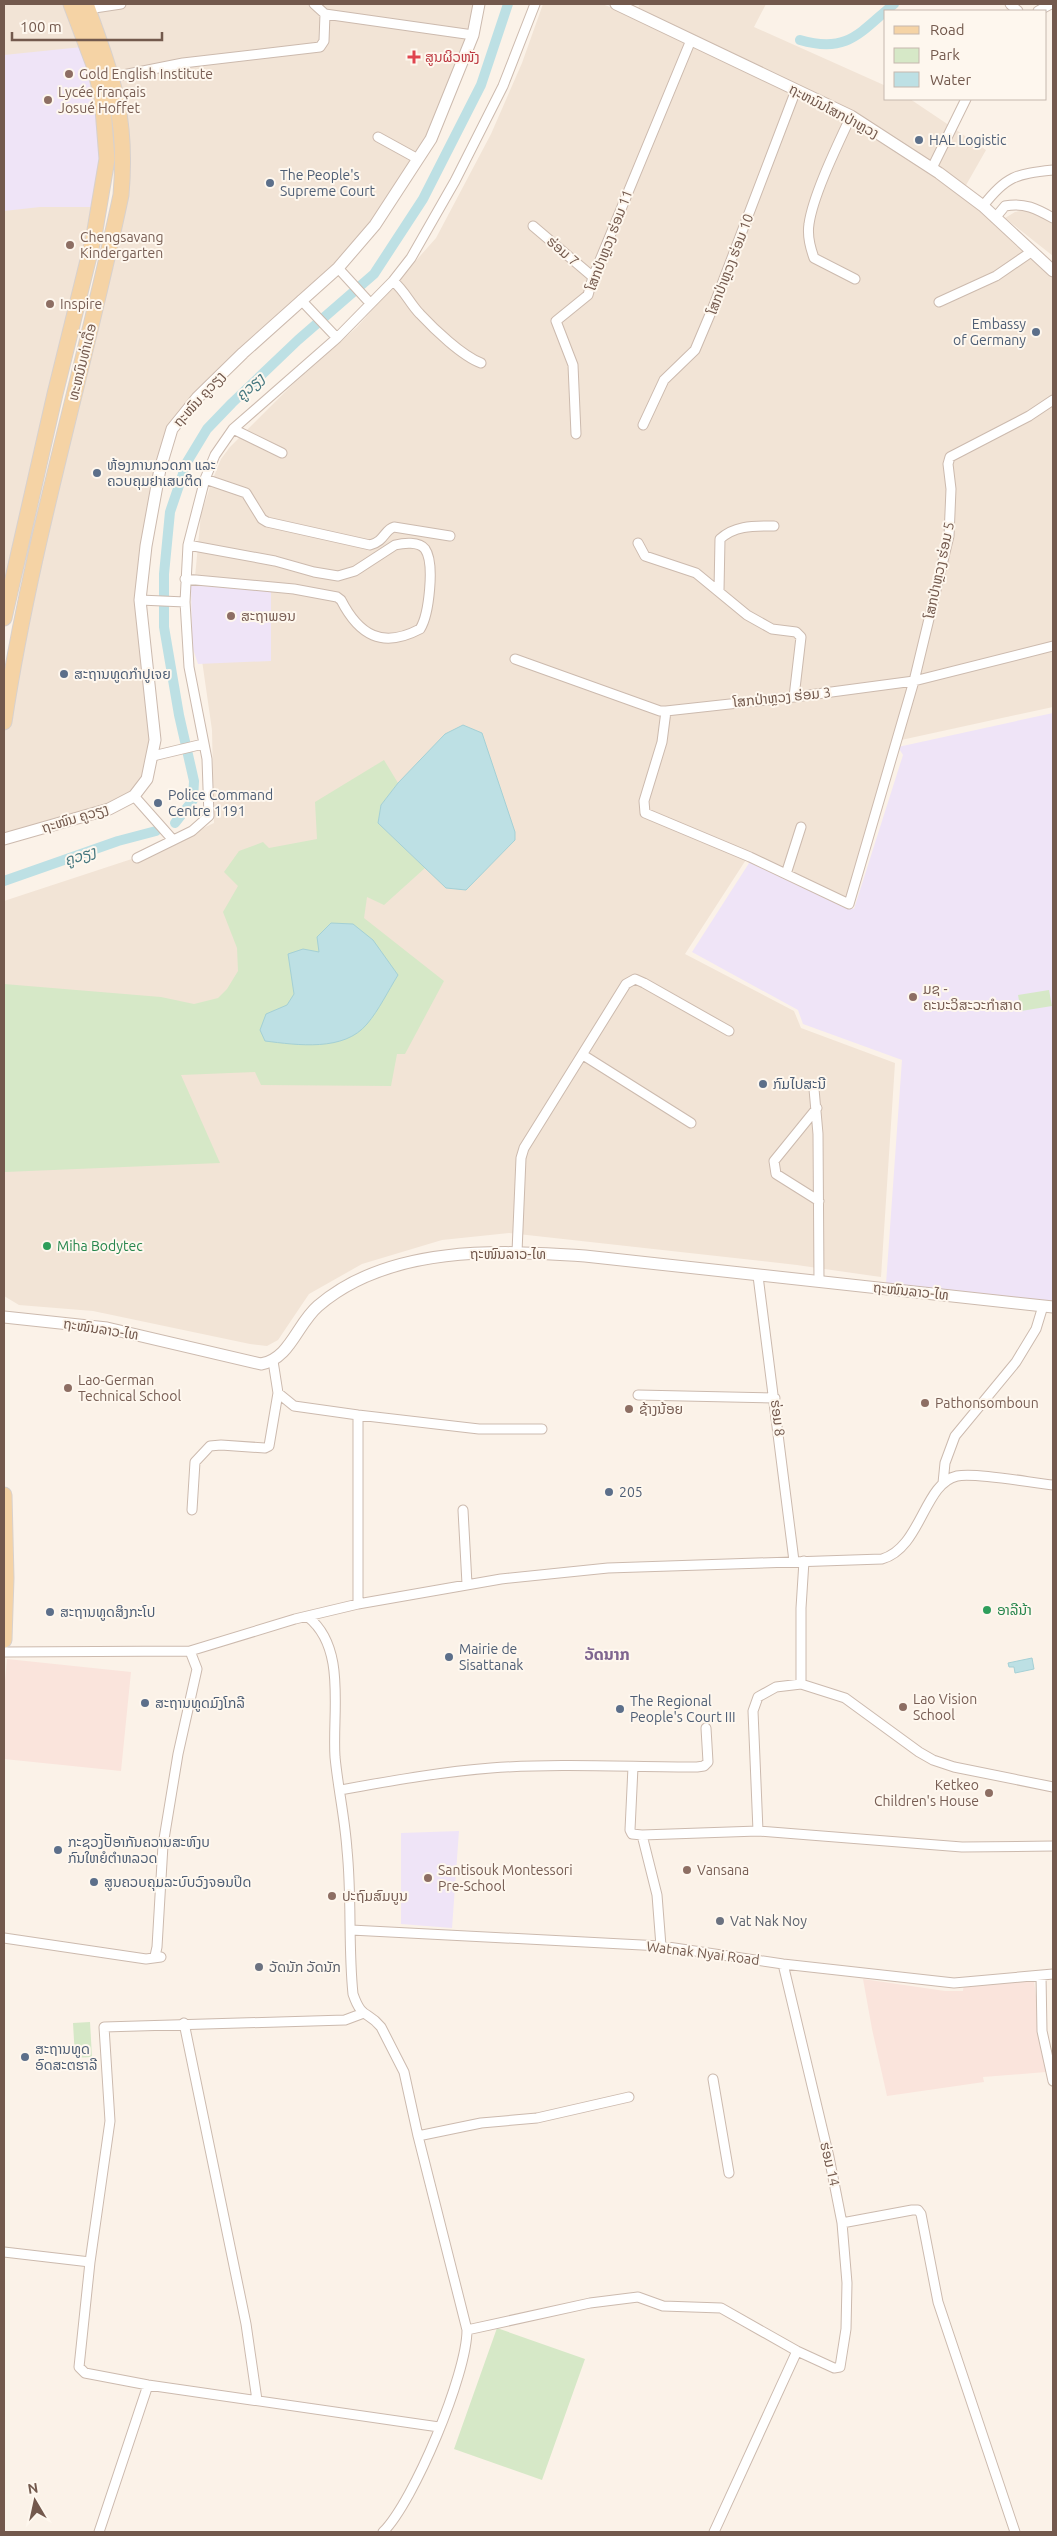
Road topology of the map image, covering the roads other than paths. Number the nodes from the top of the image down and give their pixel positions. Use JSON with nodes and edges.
{"nodes":[{"id":1,"x":71,"y":4,"type":"edge"},
{"id":2,"x":121,"y":4,"type":"edge"},
{"id":3,"x":314,"y":4,"type":"edge"},
{"id":4,"x":479,"y":4,"type":"edge"},
{"id":5,"x":535,"y":4,"type":"edge"},
{"id":6,"x":616,"y":4,"type":"edge"},
{"id":7,"x":1051,"y":4,"type":"edge"},
{"id":8,"x":87,"y":6,"type":"edge"},
{"id":9,"x":636,"y":8,"type":"edge"},
{"id":10,"x":1040,"y":10,"type":"edge"},
{"id":11,"x":325,"y":14,"type":"junction"},
{"id":12,"x":473,"y":34,"type":"junction"},
{"id":13,"x":691,"y":40,"type":"junction"},
{"id":14,"x":113,"y":77,"type":"junction"},
{"id":15,"x":796,"y":90,"type":"junction"},
{"id":16,"x":966,"y":100,"type":"edge"},
{"id":17,"x":851,"y":116,"type":"junction"},
{"id":18,"x":378,"y":138,"type":"dead end"},
{"id":19,"x":418,"y":159,"type":"junction"},
{"id":20,"x":932,"y":168,"type":"junction"},
{"id":21,"x":1053,"y":170,"type":"edge"},
{"id":22,"x":983,"y":206,"type":"junction"},
{"id":23,"x":995,"y":218,"type":"junction"},
{"id":24,"x":1053,"y":218,"type":"edge"},
{"id":25,"x":533,"y":226,"type":"dead end"},
{"id":26,"x":1031,"y":252,"type":"junction"},
{"id":27,"x":341,"y":271,"type":"junction"},
{"id":28,"x":1053,"y":271,"type":"edge"},
{"id":29,"x":593,"y":277,"type":"junction"},
{"id":30,"x":855,"y":279,"type":"dead end"},
{"id":31,"x":393,"y":281,"type":"junction"},
{"id":32,"x":368,"y":301,"type":"junction"},
{"id":33,"x":939,"y":302,"type":"dead end"},
{"id":34,"x":303,"y":303,"type":"junction"},
{"id":35,"x":334,"y":336,"type":"junction"},
{"id":36,"x":481,"y":363,"type":"dead end"},
{"id":37,"x":1053,"y":400,"type":"edge"},
{"id":38,"x":643,"y":425,"type":"dead end"},
{"id":39,"x":233,"y":429,"type":"junction"},
{"id":40,"x":576,"y":434,"type":"dead end"},
{"id":41,"x":282,"y":453,"type":"dead end"},
{"id":42,"x":205,"y":478,"type":"junction"},
{"id":43,"x":774,"y":526,"type":"dead end"},
{"id":44,"x":450,"y":536,"type":"dead end"},
{"id":45,"x":638,"y":543,"type":"dead end"},
{"id":46,"x":188,"y":545,"type":"junction"},
{"id":47,"x":185,"y":579,"type":"junction"},
{"id":48,"x":719,"y":590,"type":"junction"},
{"id":49,"x":140,"y":600,"type":"junction"},
{"id":50,"x":183,"y":601,"type":"junction"},
{"id":51,"x":4,"y":618,"type":"edge"},
{"id":52,"x":1053,"y":646,"type":"edge"},
{"id":53,"x":515,"y":659,"type":"dead end"},
{"id":54,"x":914,"y":681,"type":"junction"},
{"id":55,"x":794,"y":697,"type":"junction"},
{"id":56,"x":666,"y":711,"type":"junction"},
{"id":57,"x":4,"y":722,"type":"edge"},
{"id":58,"x":199,"y":745,"type":"junction"},
{"id":59,"x":158,"y":755,"type":"junction"},
{"id":60,"x":134,"y":796,"type":"junction"},
{"id":61,"x":801,"y":826,"type":"dead end"},
{"id":62,"x":4,"y":839,"type":"edge"},
{"id":63,"x":172,"y":840,"type":"junction"},
{"id":64,"x":137,"y":858,"type":"dead end"},
{"id":65,"x":786,"y":874,"type":"junction"},
{"id":66,"x":729,"y":1031,"type":"dead end"},
{"id":67,"x":583,"y":1056,"type":"junction"},
{"id":68,"x":814,"y":1089,"type":"dead end"},
{"id":69,"x":817,"y":1108,"type":"junction"},
{"id":70,"x":691,"y":1123,"type":"dead end"},
{"id":71,"x":819,"y":1201,"type":"junction"},
{"id":72,"x":517,"y":1252,"type":"junction"},
{"id":73,"x":758,"y":1276,"type":"junction"},
{"id":74,"x":819,"y":1281,"type":"junction"},
{"id":75,"x":1048,"y":1306,"type":"edge"},
{"id":76,"x":4,"y":1316,"type":"edge"},
{"id":77,"x":273,"y":1361,"type":"junction"},
{"id":78,"x":278,"y":1393,"type":"junction"},
{"id":79,"x":638,"y":1395,"type":"dead end"},
{"id":80,"x":775,"y":1398,"type":"junction"},
{"id":81,"x":358,"y":1415,"type":"junction"},
{"id":82,"x":542,"y":1429,"type":"dead end"},
{"id":83,"x":944,"y":1483,"type":"junction"},
{"id":84,"x":1053,"y":1485,"type":"edge"},
{"id":85,"x":4,"y":1495,"type":"edge"},
{"id":86,"x":192,"y":1510,"type":"dead end"},
{"id":87,"x":463,"y":1510,"type":"dead end"},
{"id":88,"x":794,"y":1561,"type":"junction"},
{"id":89,"x":804,"y":1561,"type":"junction"},
{"id":90,"x":467,"y":1584,"type":"junction"},
{"id":91,"x":358,"y":1604,"type":"junction"},
{"id":92,"x":308,"y":1617,"type":"junction"},
{"id":93,"x":4,"y":1640,"type":"edge"},
{"id":94,"x":190,"y":1651,"type":"junction"},
{"id":95,"x":4,"y":1652,"type":"edge"},
{"id":96,"x":801,"y":1684,"type":"junction"},
{"id":97,"x":706,"y":1728,"type":"dead end"},
{"id":98,"x":633,"y":1767,"type":"junction"},
{"id":99,"x":1053,"y":1787,"type":"edge"},
{"id":100,"x":340,"y":1790,"type":"junction"},
{"id":101,"x":758,"y":1831,"type":"junction"},
{"id":102,"x":642,"y":1836,"type":"junction"},
{"id":103,"x":1053,"y":1846,"type":"edge"},
{"id":104,"x":350,"y":1930,"type":"junction"},
{"id":105,"x":4,"y":1938,"type":"edge"},
{"id":106,"x":661,"y":1946,"type":"junction"},
{"id":107,"x":783,"y":1964,"type":"junction"},
{"id":108,"x":1053,"y":1974,"type":"edge"},
{"id":109,"x":1041,"y":1976,"type":"junction"},
{"id":110,"x":361,"y":2014,"type":"junction"},
{"id":111,"x":184,"y":2023,"type":"junction"},
{"id":112,"x":713,"y":2079,"type":"dead end"},
{"id":113,"x":1053,"y":2081,"type":"edge"},
{"id":114,"x":629,"y":2097,"type":"dead end"},
{"id":115,"x":418,"y":2136,"type":"junction"},
{"id":116,"x":729,"y":2173,"type":"dead end"},
{"id":117,"x":842,"y":2223,"type":"junction"},
{"id":118,"x":4,"y":2252,"type":"edge"},
{"id":119,"x":90,"y":2262,"type":"junction"},
{"id":120,"x":467,"y":2330,"type":"junction"},
{"id":121,"x":797,"y":2351,"type":"junction"},
{"id":122,"x":148,"y":2385,"type":"junction"},
{"id":123,"x":257,"y":2400,"type":"junction"},
{"id":124,"x":439,"y":2427,"type":"junction"},
{"id":125,"x":99,"y":2532,"type":"edge"},
{"id":126,"x":383,"y":2532,"type":"edge"},
{"id":127,"x":714,"y":2532,"type":"edge"},
{"id":128,"x":1015,"y":2532,"type":"edge"}],
"edges":[{"from":1,"to":51,"type":"main road","name":"ທະຫນົນທ່າເດື່ອ"},
{"from":2,"to":8,"type":"street"},
{"from":3,"to":11,"type":"street"},
{"from":4,"to":12,"type":"street","name":"ຖະໜົນ ຄູວຽງ"},
{"from":5,"to":31,"type":"street"},
{"from":6,"to":9,"type":"street","name":"ຖະຫນົນໂສກປ່າຫຼວງ"},
{"from":7,"to":10,"type":"street"},
{"from":8,"to":14,"type":"main road","name":"ທະຫນົນທ່າເດື່ອ"},
{"from":9,"to":13,"type":"street","name":"ຖະຫນົນໂສກປ່າຫຼວງ"},
{"from":11,"to":12,"type":"street"},
{"from":11,"to":14,"type":"street"},
{"from":12,"to":19,"type":"street","name":"ຖະໜົນ ຄູວຽງ"},
{"from":13,"to":15,"type":"street","name":"ຖະຫນົນໂສກປ່າຫຼວງ"},
{"from":13,"to":29,"type":"street","name":"ໂສກປ່າຫຼວງ ຮ່ອມ 11"},
{"from":14,"to":57,"type":"main road","name":"ທະຫນົນທ່າເດື່ອ"},
{"from":15,"to":17,"type":"street","name":"ຖະຫນົນໂສກປ່າຫຼວງ"},
{"from":15,"to":38,"type":"street","name":"ໂສກປ່າຫຼວງ ຮ່ອມ 10"},
{"from":16,"to":20,"type":"street"},
{"from":17,"to":20,"type":"street","name":"ຖະຫນົນໂສກປ່າຫຼວງ"},
{"from":17,"to":30,"type":"street"},
{"from":18,"to":19,"type":"street"},
{"from":19,"to":27,"type":"street","name":"ຖະໜົນ ຄູວຽງ"},
{"from":20,"to":22,"type":"street","name":"ຖະຫນົນໂສກປ່າຫຼວງ"},
{"from":21,"to":22,"type":"street"},
{"from":22,"to":23,"type":"street","name":"ຖະຫນົນໂສກປ່າຫຼວງ"},
{"from":23,"to":24,"type":"street"},
{"from":23,"to":26,"type":"street","name":"ຖະຫນົນໂສກປ່າຫຼວງ"},
{"from":25,"to":29,"type":"street","name":"ຮ່ອມ 7"},
{"from":26,"to":28,"type":"street","name":"ຖະຫນົນໂສກປ່າຫຼວງ"},
{"from":26,"to":33,"type":"street"},
{"from":27,"to":32,"type":"street"},
{"from":27,"to":34,"type":"street","name":"ຖະໜົນ ຄູວຽງ"},
{"from":29,"to":40,"type":"street","name":"ໂສກປ່າຫຼວງ ຮ່ອມ 11"},
{"from":31,"to":32,"type":"street"},
{"from":31,"to":36,"type":"street"},
{"from":32,"to":35,"type":"street"},
{"from":34,"to":35,"type":"street"},
{"from":34,"to":49,"type":"street","name":"ຖະໜົນ ຄູວຽງ"},
{"from":35,"to":39,"type":"street"},
{"from":37,"to":54,"type":"street","name":"ໂສກປ່າຫຼວງ ຮ່ອມ 5"},
{"from":39,"to":41,"type":"street"},
{"from":39,"to":42,"type":"street"},
{"from":42,"to":44,"type":"street"},
{"from":42,"to":46,"type":"street"},
{"from":43,"to":48,"type":"street"},
{"from":45,"to":48,"type":"street"},
{"from":46,"to":47,"type":"street"},
{"from":46,"to":47,"type":"street"},
{"from":47,"to":50,"type":"street"},
{"from":48,"to":55,"type":"street"},
{"from":49,"to":50,"type":"street"},
{"from":49,"to":59,"type":"street","name":"ຖະໜົນ ຄູວຽງ"},
{"from":50,"to":58,"type":"street"},
{"from":52,"to":54,"type":"street","name":"ໂສກປ່າຫຼວງ ຮ່ອມ 3"},
{"from":53,"to":56,"type":"street","name":"ໂສກປ່າຫຼວງ ຮ່ອມ 3"},
{"from":54,"to":55,"type":"street","name":"ໂສກປ່າຫຼວງ ຮ່ອມ 3"},
{"from":54,"to":65,"type":"street"},
{"from":55,"to":56,"type":"street","name":"ໂສກປ່າຫຼວງ ຮ່ອມ 3"},
{"from":56,"to":65,"type":"street"},
{"from":58,"to":59,"type":"street"},
{"from":58,"to":63,"type":"street"},
{"from":59,"to":60,"type":"street","name":"ຖະໜົນ ຄູວຽງ"},
{"from":60,"to":62,"type":"street","name":"ຖະໜົນ ຄູວຽງ"},
{"from":60,"to":63,"type":"street"},
{"from":61,"to":65,"type":"street"},
{"from":63,"to":64,"type":"street"},
{"from":66,"to":67,"type":"street"},
{"from":67,"to":70,"type":"street"},
{"from":67,"to":72,"type":"street"},
{"from":68,"to":69,"type":"street"},
{"from":69,"to":71,"type":"street"},
{"from":69,"to":71,"type":"street"},
{"from":71,"to":74,"type":"street"},
{"from":72,"to":73,"type":"street","name":"ຖະໜົນລາວ-ໄທ"},
{"from":72,"to":77,"type":"street","name":"ຖະໜົນລາວ-ໄທ"},
{"from":73,"to":74,"type":"street","name":"ຖະໜົນລາວ-ໄທ"},
{"from":73,"to":80,"type":"street","name":"ຮ່ອມ 8"},
{"from":74,"to":75,"type":"street","name":"ຖະໜົນລາວ-ໄທ"},
{"from":75,"to":83,"type":"street"},
{"from":76,"to":77,"type":"street","name":"ຖະໜົນລາວ-ໄທ"},
{"from":77,"to":78,"type":"street"},
{"from":78,"to":81,"type":"street"},
{"from":78,"to":86,"type":"street"},
{"from":79,"to":80,"type":"street"},
{"from":80,"to":88,"type":"street","name":"ຮ່ອມ 8"},
{"from":81,"to":82,"type":"street"},
{"from":81,"to":91,"type":"street"},
{"from":83,"to":84,"type":"street"},
{"from":83,"to":89,"type":"street"},
{"from":85,"to":93,"type":"main road"},
{"from":87,"to":90,"type":"street"},
{"from":88,"to":89,"type":"street"},
{"from":88,"to":90,"type":"street"},
{"from":89,"to":96,"type":"street"},
{"from":90,"to":91,"type":"street"},
{"from":91,"to":92,"type":"street"},
{"from":92,"to":94,"type":"street"},
{"from":92,"to":100,"type":"street"},
{"from":94,"to":95,"type":"street"},
{"from":94,"to":105,"type":"street"},
{"from":96,"to":99,"type":"street"},
{"from":96,"to":101,"type":"street"},
{"from":97,"to":98,"type":"street"},
{"from":98,"to":100,"type":"street"},
{"from":98,"to":102,"type":"street"},
{"from":100,"to":104,"type":"street"},
{"from":101,"to":102,"type":"street"},
{"from":101,"to":103,"type":"street"},
{"from":102,"to":106,"type":"street"},
{"from":104,"to":106,"type":"street","name":"Watnak Nyai Road"},
{"from":104,"to":110,"type":"street"},
{"from":106,"to":107,"type":"street","name":"Watnak Nyai Road"},
{"from":107,"to":109,"type":"street","name":"Watnak Nyai Road"},
{"from":107,"to":117,"type":"street","name":"ຮ່ອມ 14"},
{"from":108,"to":109,"type":"street","name":"Watnak Nyai Road"},
{"from":109,"to":113,"type":"street"},
{"from":110,"to":111,"type":"street"},
{"from":110,"to":115,"type":"street"},
{"from":111,"to":119,"type":"street"},
{"from":111,"to":123,"type":"street"},
{"from":112,"to":116,"type":"street"},
{"from":114,"to":115,"type":"street"},
{"from":115,"to":120,"type":"street"},
{"from":117,"to":121,"type":"street","name":"ຮ່ອມ 14"},
{"from":117,"to":128,"type":"street"},
{"from":118,"to":119,"type":"street"},
{"from":119,"to":122,"type":"street"},
{"from":120,"to":121,"type":"street"},
{"from":120,"to":124,"type":"street"},
{"from":121,"to":127,"type":"street"},
{"from":122,"to":123,"type":"street"},
{"from":122,"to":125,"type":"street"},
{"from":123,"to":124,"type":"street"},
{"from":124,"to":126,"type":"street"}]}
